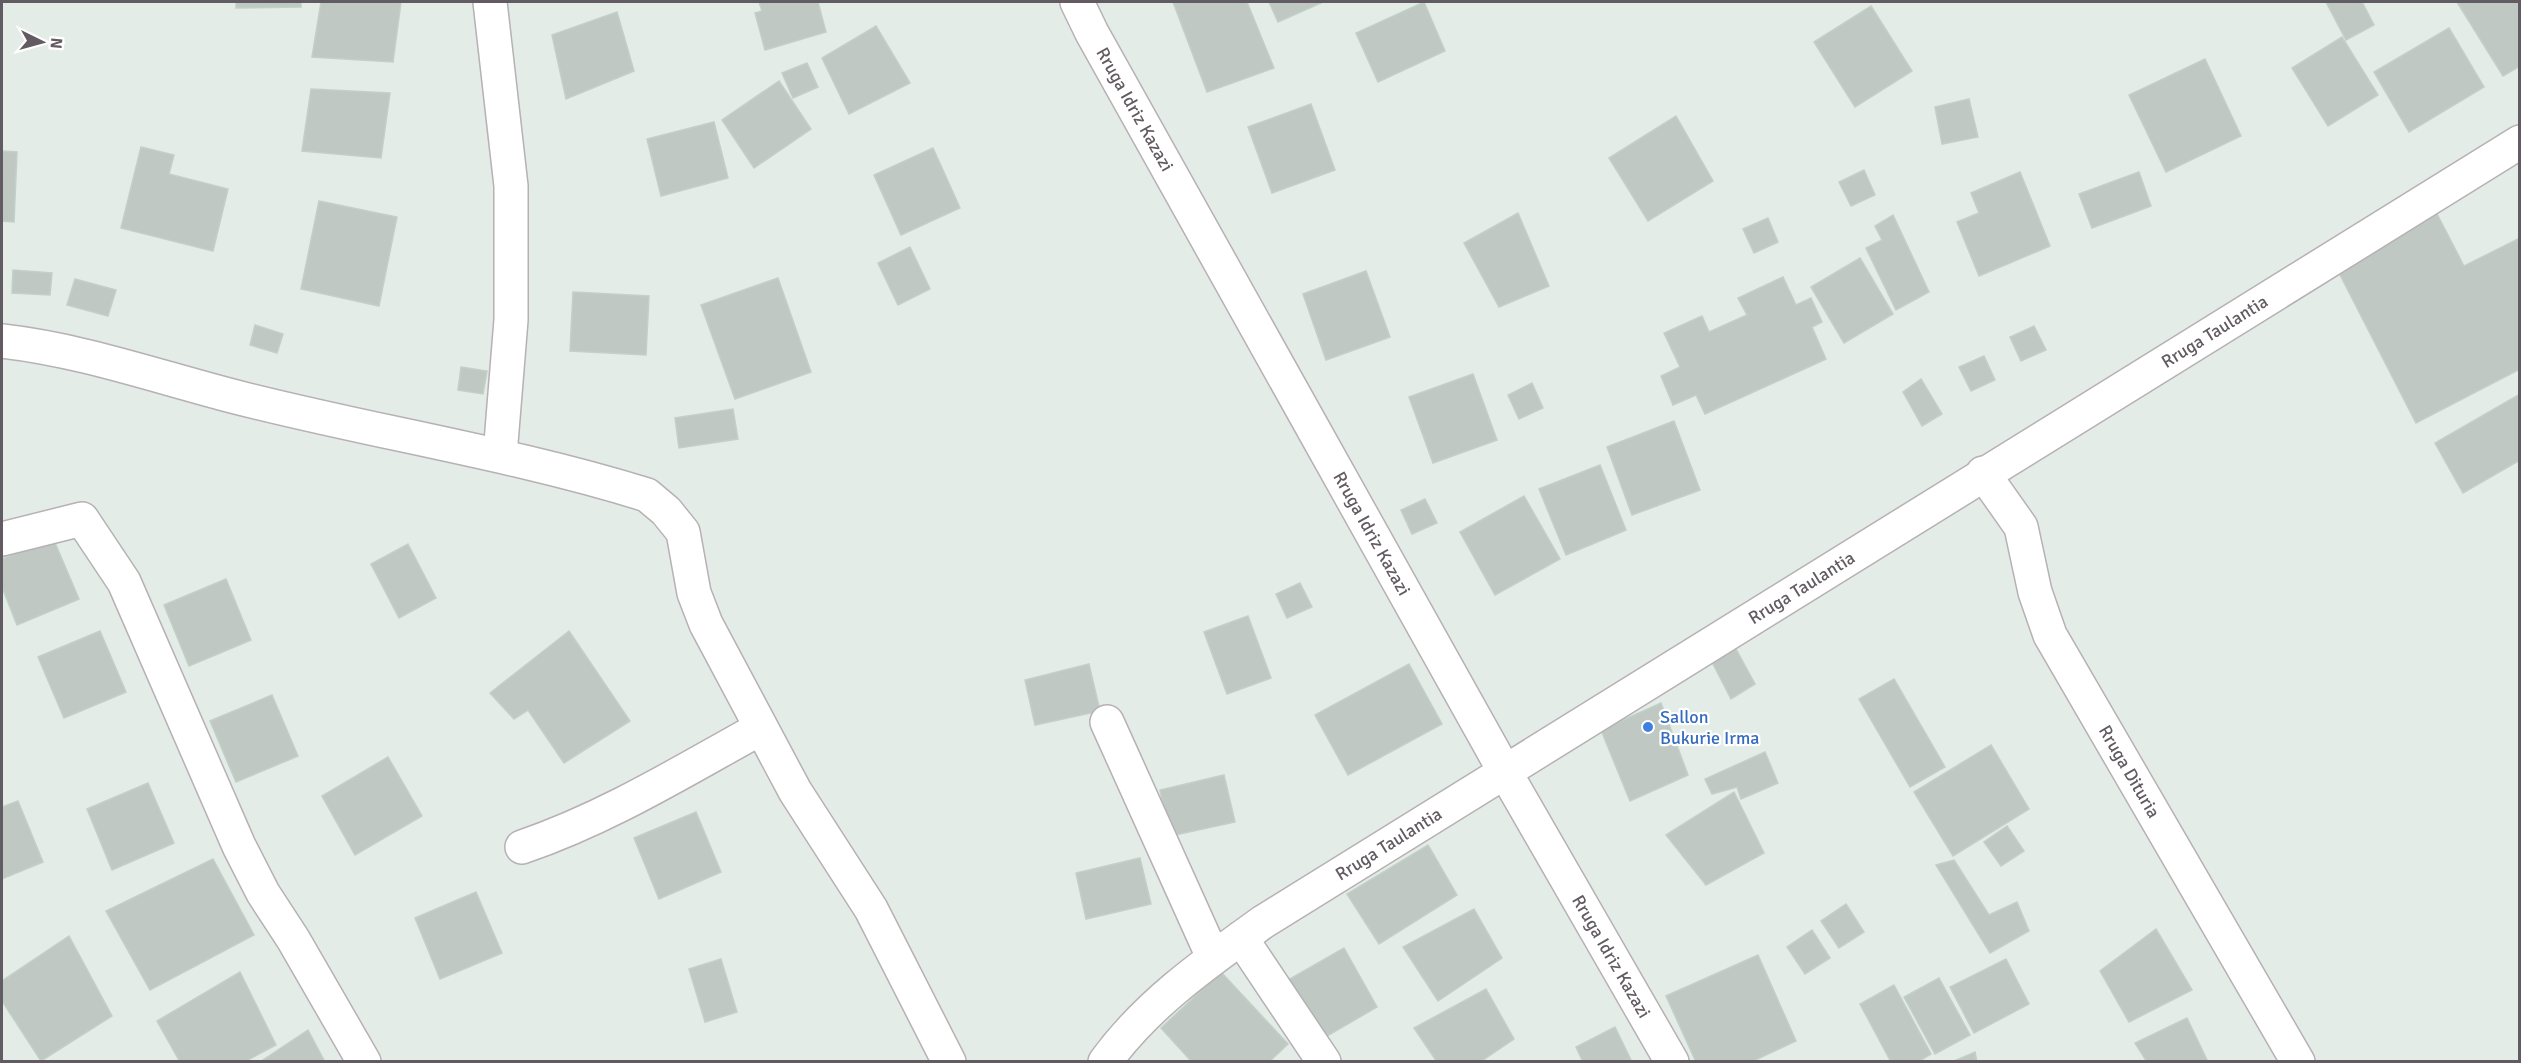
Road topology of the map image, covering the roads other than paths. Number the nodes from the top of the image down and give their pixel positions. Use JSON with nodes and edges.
{"nodes":[{"id":1,"x":490,"y":2,"type":"edge"},
{"id":2,"x":1077,"y":2,"type":"edge"},
{"id":3,"x":2520,"y":142,"type":"edge"},
{"id":4,"x":2,"y":341,"type":"edge"},
{"id":5,"x":500,"y":455,"type":"junction"},
{"id":6,"x":1983,"y":473,"type":"junction"},
{"id":7,"x":2,"y":539,"type":"edge"},
{"id":8,"x":1107,"y":722,"type":"dead end"},
{"id":9,"x":761,"y":728,"type":"junction"},
{"id":10,"x":1504,"y":772,"type":"junction"},
{"id":11,"x":522,"y":847,"type":"dead end"},
{"id":12,"x":1241,"y":938,"type":"junction"},
{"id":13,"x":1213,"y":957,"type":"junction"},
{"id":14,"x":1109,"y":1060,"type":"edge"},
{"id":15,"x":364,"y":1062,"type":"edge"},
{"id":16,"x":949,"y":1062,"type":"edge"},
{"id":17,"x":1324,"y":1062,"type":"edge"},
{"id":18,"x":1672,"y":1062,"type":"edge"},
{"id":19,"x":2298,"y":1062,"type":"edge"}],
"edges":[{"from":1,"to":5,"type":"street"},
{"from":2,"to":10,"type":"street","name":"Rruga Idriz Kazazi"},
{"from":3,"to":6,"type":"street","name":"Rruga Taulantia"},
{"from":4,"to":5,"type":"street"},
{"from":5,"to":9,"type":"street"},
{"from":6,"to":10,"type":"street","name":"Rruga Taulantia"},
{"from":6,"to":19,"type":"street","name":"Rruga Dituria"},
{"from":7,"to":15,"type":"street"},
{"from":8,"to":13,"type":"street"},
{"from":9,"to":11,"type":"street"},
{"from":9,"to":16,"type":"street"},
{"from":10,"to":12,"type":"street","name":"Rruga Taulantia"},
{"from":10,"to":18,"type":"street","name":"Rruga Idriz Kazazi"},
{"from":12,"to":13,"type":"street","name":"Rruga Taulantia"},
{"from":12,"to":17,"type":"street"},
{"from":13,"to":14,"type":"street","name":"Rruga Taulantia"}]}
